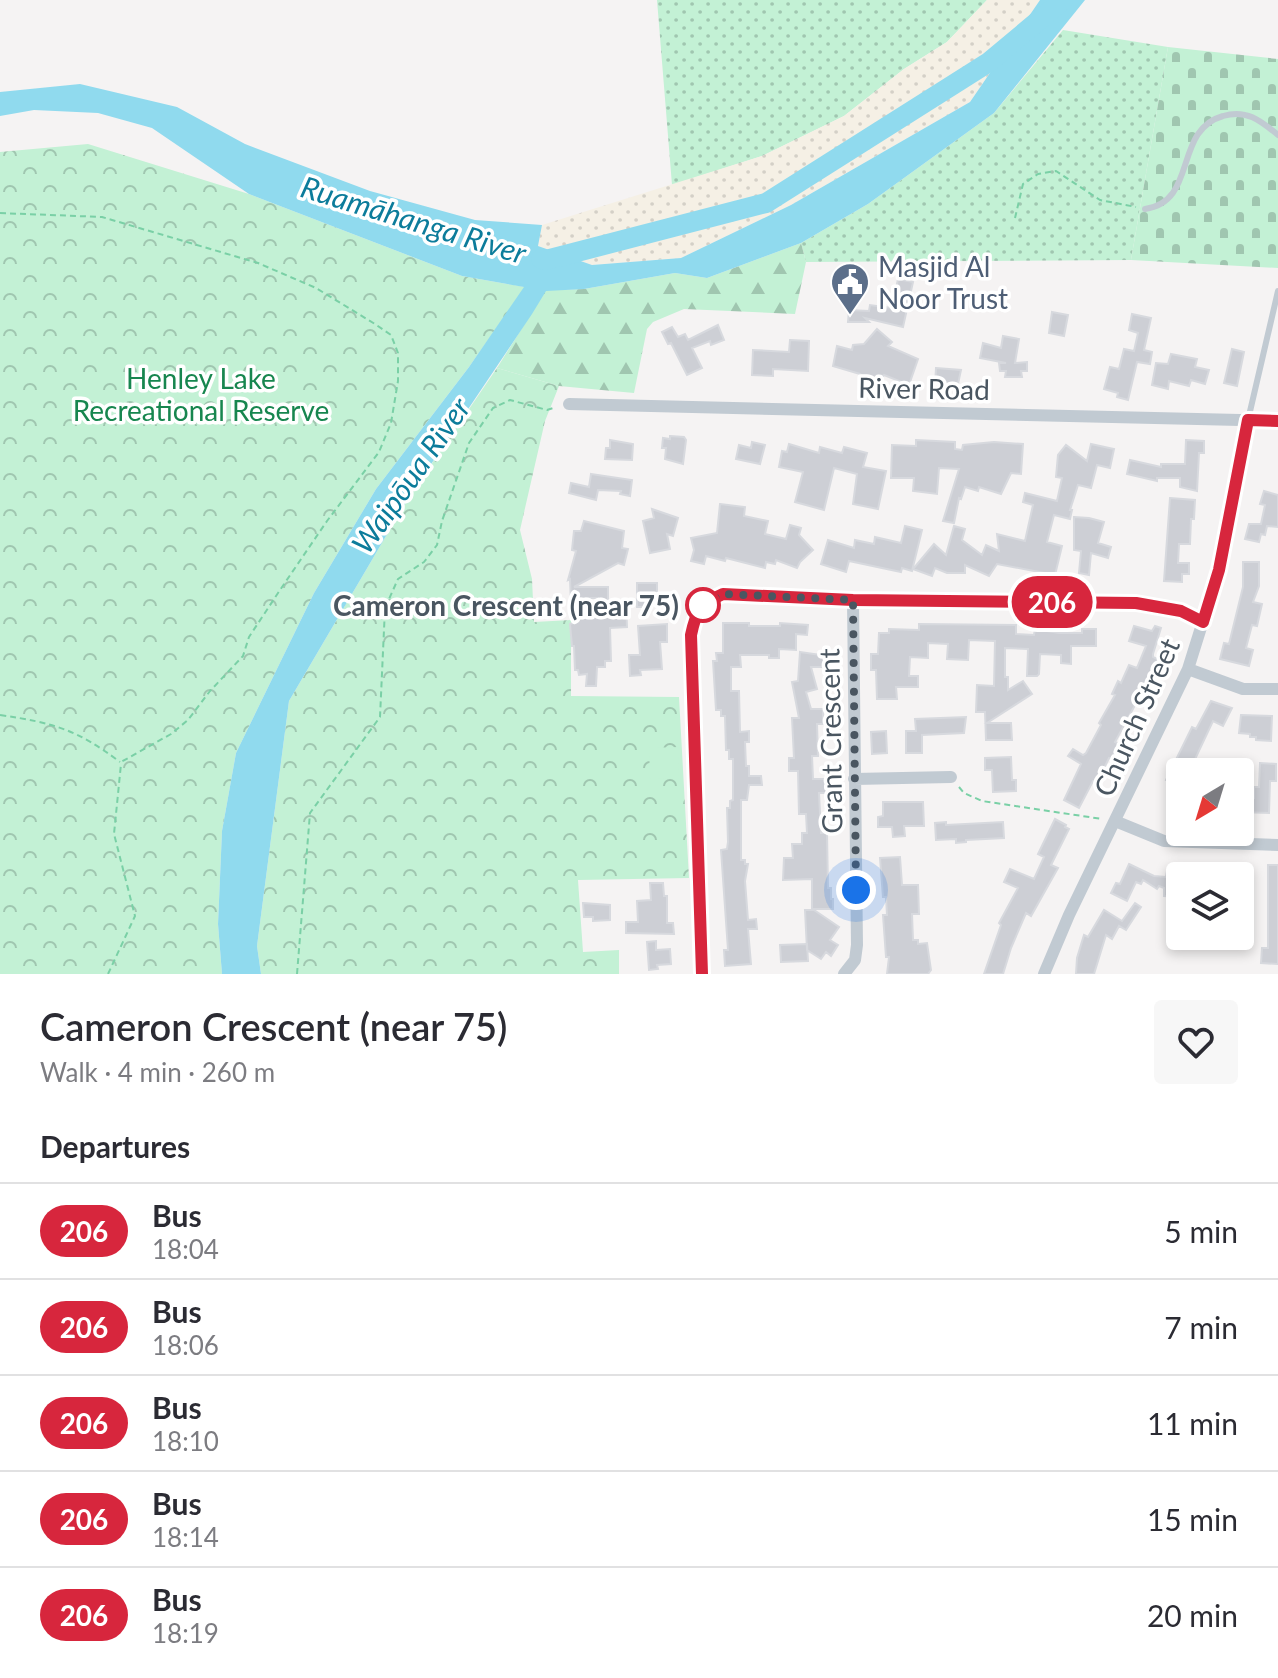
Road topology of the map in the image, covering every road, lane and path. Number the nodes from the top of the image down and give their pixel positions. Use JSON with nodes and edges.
{"nodes":[{"id":1,"x":1278,"y":135,"type":"edge"},
{"id":2,"x":1145,"y":209,"type":"joint"},
{"id":3,"x":0,"y":213,"type":"edge"},
{"id":4,"x":1015,"y":218,"type":"dead end"},
{"id":5,"x":1278,"y":291,"type":"edge"},
{"id":6,"x":569,"y":404,"type":"joint"},
{"id":7,"x":1248,"y":420,"type":"junction"},
{"id":8,"x":1278,"y":421,"type":"edge"},
{"id":9,"x":853,"y":600,"type":"junction"},
{"id":10,"x":1203,"y":622,"type":"junction"},
{"id":11,"x":1188,"y":669,"type":"junction"},
{"id":12,"x":1278,"y":689,"type":"edge"},
{"id":13,"x":0,"y":715,"type":"edge"},
{"id":14,"x":121,"y":762,"type":"junction"},
{"id":15,"x":951,"y":777,"type":"joint"},
{"id":16,"x":854,"y":779,"type":"junction"},
{"id":17,"x":1115,"y":821,"type":"junction"},
{"id":18,"x":1278,"y":845,"type":"edge"},
{"id":19,"x":108,"y":974,"type":"edge"},
{"id":20,"x":297,"y":974,"type":"edge"},
{"id":21,"x":702,"y":974,"type":"edge"},
{"id":22,"x":844,"y":974,"type":"edge"},
{"id":23,"x":1044,"y":974,"type":"edge"}],
"edges":[{"from":1,"to":2,"type":"lane"},
{"from":2,"to":4,"type":"path"},
{"from":3,"to":14,"type":"path"},
{"from":5,"to":7,"type":"lane"},
{"from":6,"to":7,"type":"street","name":"River Road"},
{"from":6,"to":20,"type":"path"},
{"from":7,"to":8,"type":"street","name":"River Road"},
{"from":7,"to":10,"type":"street","name":"Church Street"},
{"from":9,"to":10,"type":"street"},
{"from":9,"to":16,"type":"street","name":"Grant Crescent"},
{"from":9,"to":21,"type":"street"},
{"from":10,"to":11,"type":"street","name":"Church Street"},
{"from":11,"to":12,"type":"street"},
{"from":11,"to":17,"type":"street","name":"Church Street"},
{"from":13,"to":14,"type":"path"},
{"from":14,"to":19,"type":"path"},
{"from":15,"to":16,"type":"street"},
{"from":15,"to":17,"type":"path"},
{"from":16,"to":22,"type":"street","name":"Grant Crescent"},
{"from":17,"to":18,"type":"street"},
{"from":17,"to":23,"type":"street","name":"Church Street"}]}
